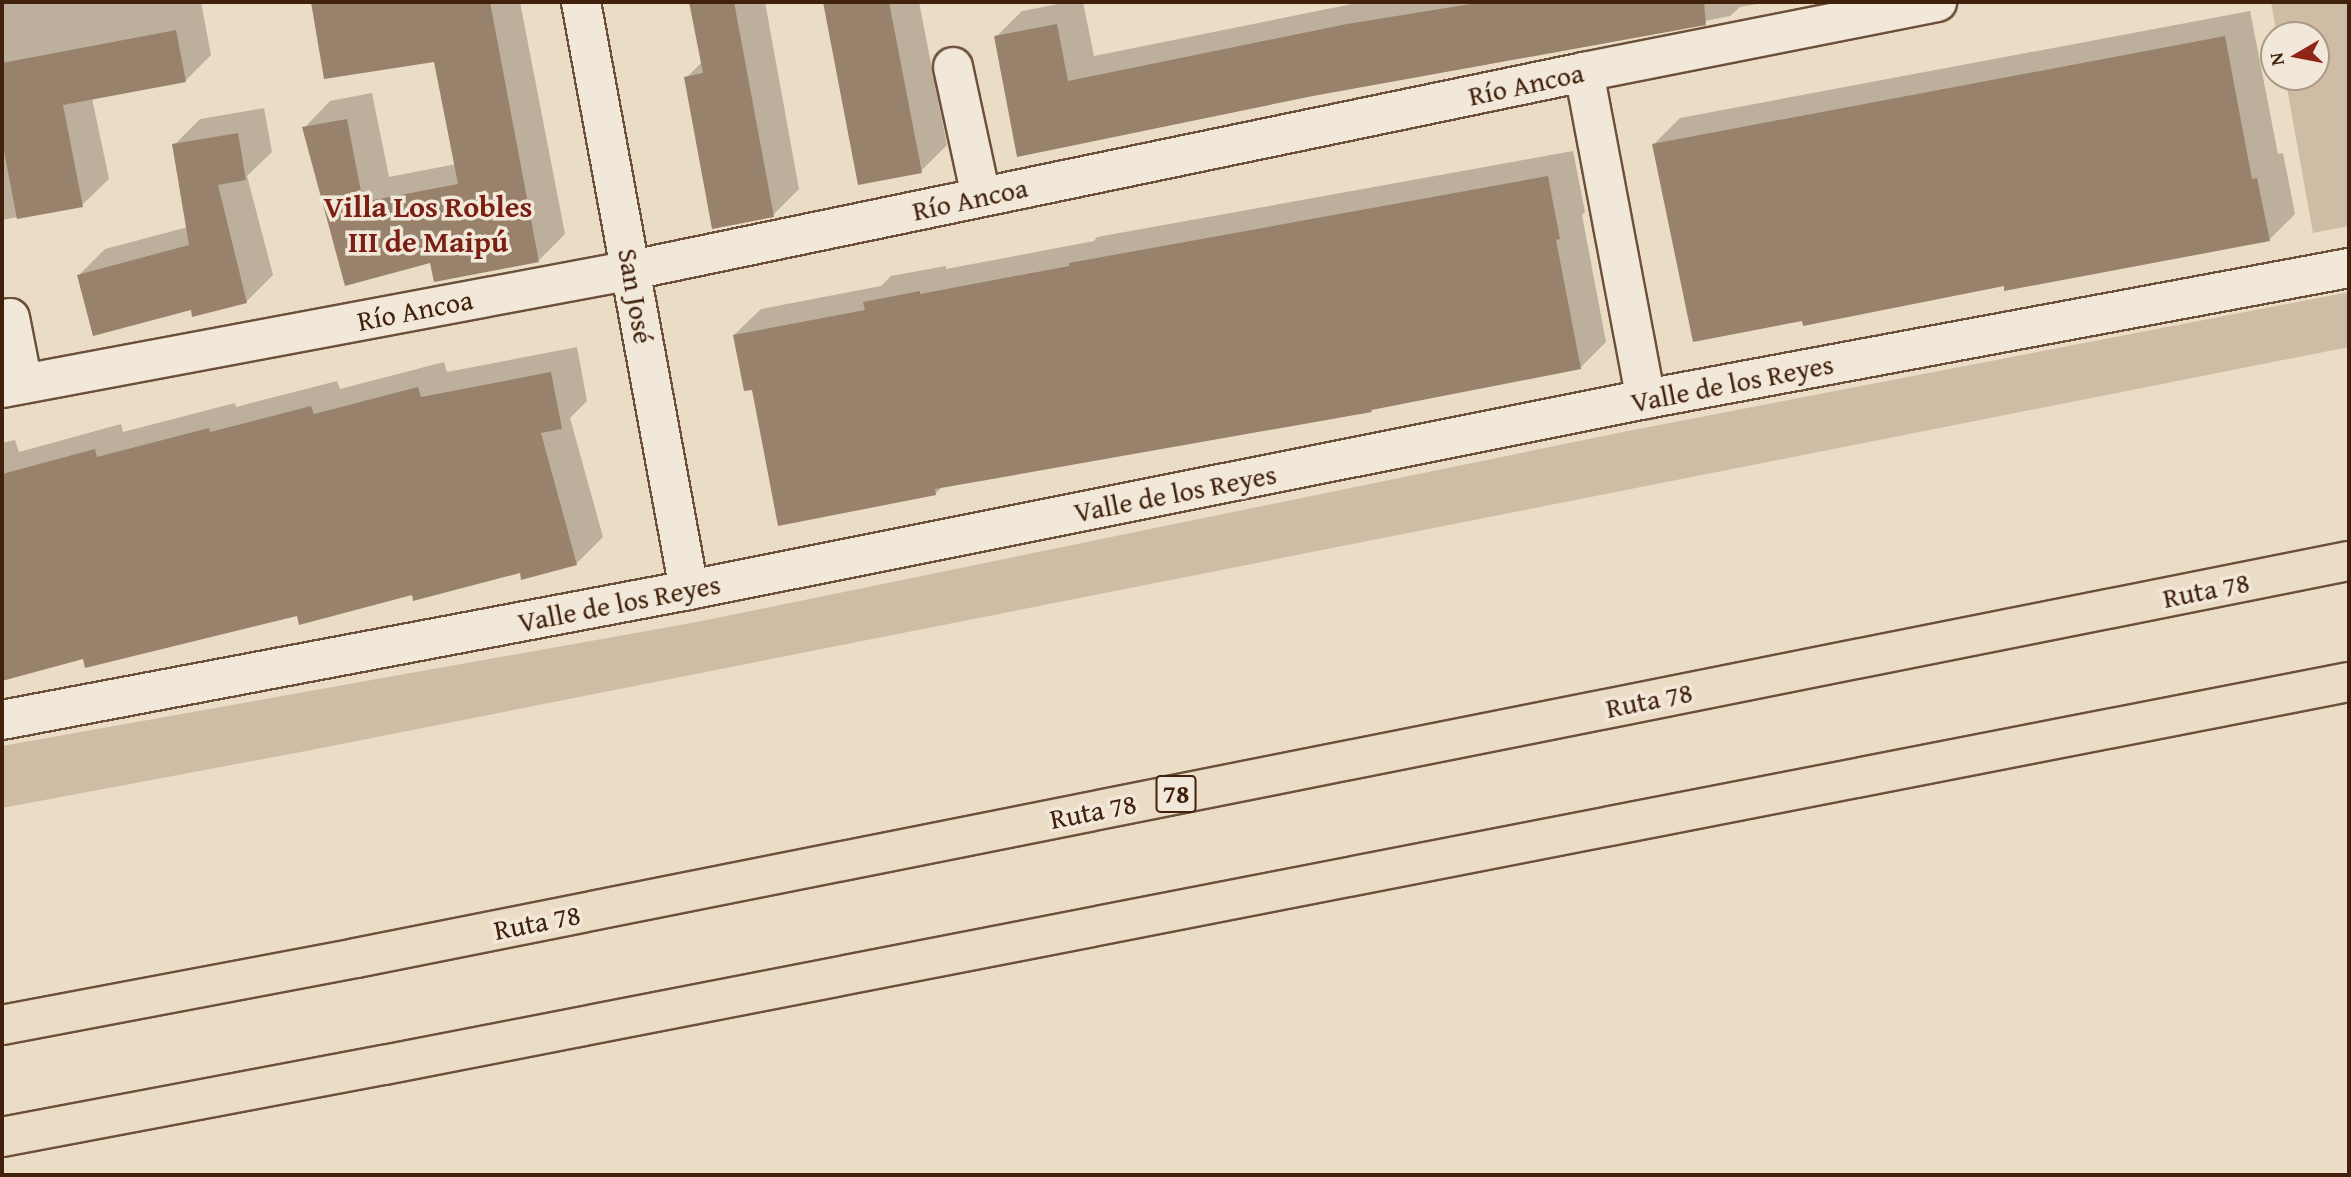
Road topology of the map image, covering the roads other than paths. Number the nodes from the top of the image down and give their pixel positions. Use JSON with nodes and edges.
{"nodes":[{"id":1,"x":581,"y":2,"type":"edge"},
{"id":2,"x":1937,"y":2,"type":"edge"},
{"id":3,"x":953,"y":67,"type":"dead end"},
{"id":4,"x":1584,"y":72,"type":"junction"},
{"id":5,"x":981,"y":197,"type":"junction"},
{"id":6,"x":2349,"y":268,"type":"edge"},
{"id":7,"x":632,"y":270,"type":"junction"},
{"id":8,"x":9,"y":318,"type":"dead end"},
{"id":9,"x":12,"y":386,"type":"edge"},
{"id":10,"x":1646,"y":399,"type":"junction"},
{"id":11,"x":2349,"y":561,"type":"edge"},
{"id":12,"x":689,"y":590,"type":"junction"},
{"id":13,"x":2349,"y":682,"type":"edge"},
{"id":14,"x":2,"y":720,"type":"edge"},
{"id":15,"x":2,"y":1025,"type":"edge"},
{"id":16,"x":2,"y":1137,"type":"edge"}],
"edges":[{"from":1,"to":7,"type":"street","name":"San José"},
{"from":2,"to":4,"type":"street","name":"Río Ancoa"},
{"from":3,"to":5,"type":"street"},
{"from":4,"to":5,"type":"street","name":"Río Ancoa"},
{"from":4,"to":10,"type":"street"},
{"from":5,"to":7,"type":"street","name":"Río Ancoa"},
{"from":6,"to":10,"type":"street","name":"Valle de los Reyes"},
{"from":7,"to":9,"type":"street","name":"Río Ancoa"},
{"from":7,"to":12,"type":"street","name":"San José"},
{"from":8,"to":9,"type":"street"},
{"from":10,"to":12,"type":"street","name":"Valle de los Reyes"},
{"from":11,"to":15,"type":"highway","name":"Ruta 78","number":"78"},
{"from":12,"to":14,"type":"street","name":"Valle de los Reyes"},
{"from":13,"to":16,"type":"highway"}]}
